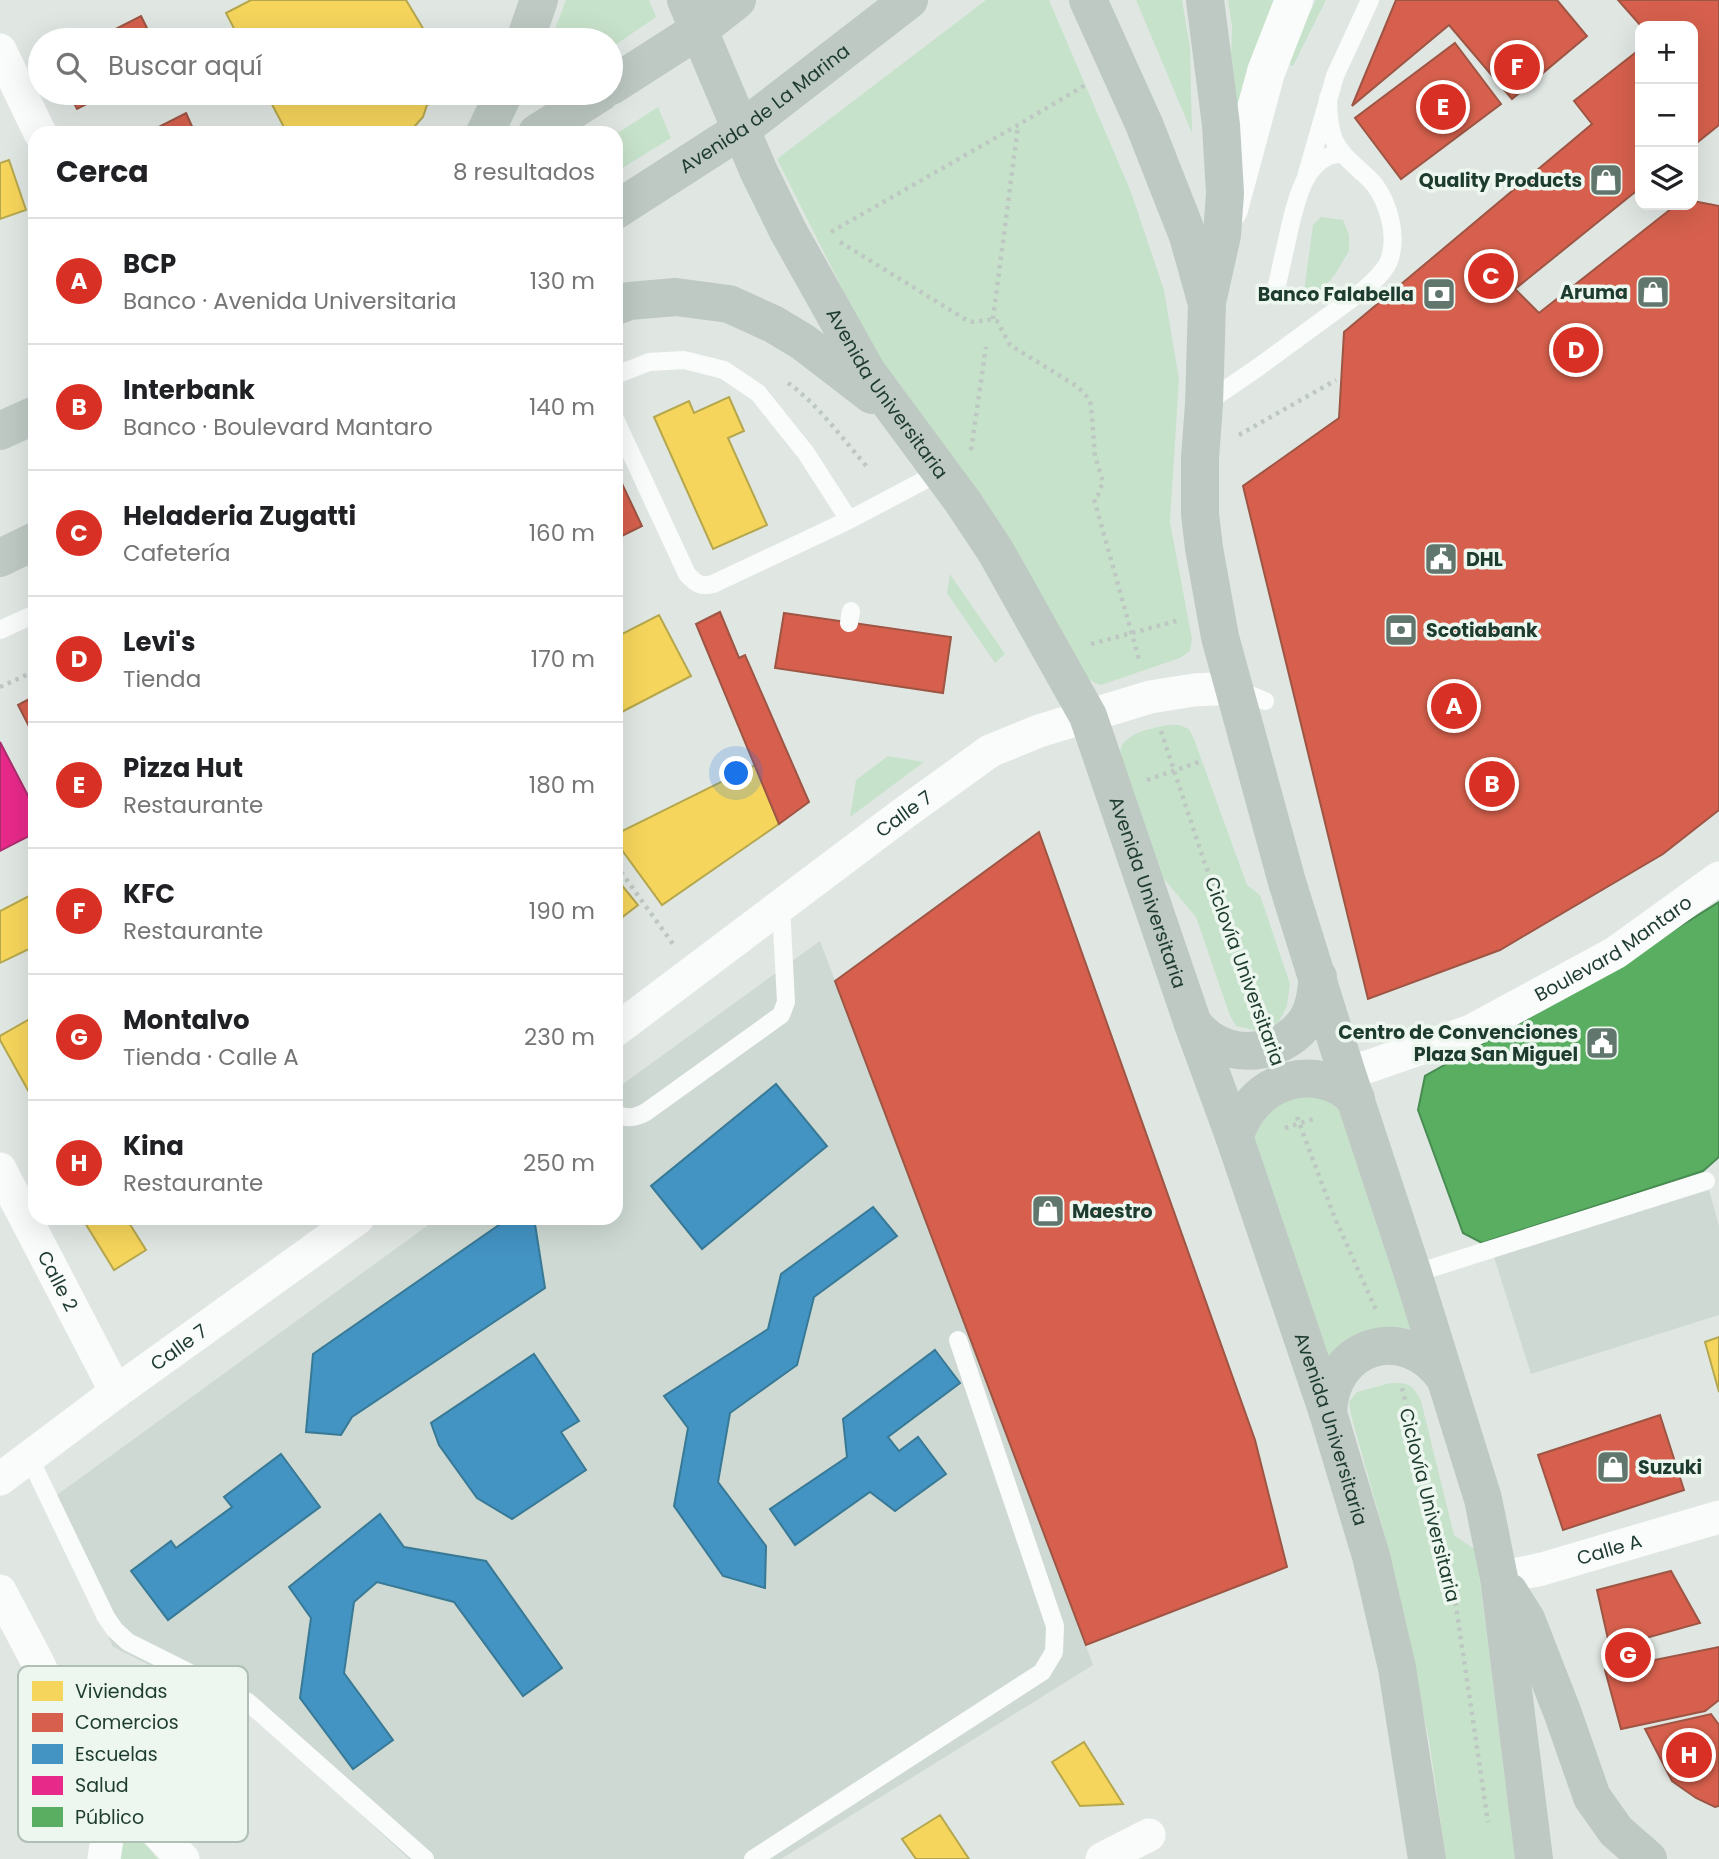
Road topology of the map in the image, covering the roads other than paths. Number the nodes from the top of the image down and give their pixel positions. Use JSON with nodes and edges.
{"nodes":[{"id":1,"x":539,"y":0,"type":"edge"},
{"id":2,"x":737,"y":0,"type":"edge"},
{"id":3,"x":909,"y":0,"type":"edge"},
{"id":4,"x":1088,"y":0,"type":"edge"},
{"id":5,"x":1205,"y":0,"type":"edge"},
{"id":6,"x":1294,"y":0,"type":"edge"},
{"id":7,"x":1370,"y":0,"type":"edge"},
{"id":8,"x":693,"y":15,"type":"edge"},
{"id":9,"x":529,"y":28,"type":"edge"},
{"id":10,"x":4,"y":70,"type":"edge"},
{"id":11,"x":623,"y":76,"type":"edge"},
{"id":12,"x":1328,"y":98,"type":"junction"},
{"id":13,"x":498,"y":105,"type":"edge"},
{"id":14,"x":581,"y":105,"type":"edge"},
{"id":15,"x":36,"y":126,"type":"edge"},
{"id":16,"x":488,"y":126,"type":"edge"},
{"id":17,"x":548,"y":126,"type":"edge"},
{"id":18,"x":741,"y":129,"type":"junction"},
{"id":19,"x":1343,"y":154,"type":"junction"},
{"id":20,"x":1306,"y":177,"type":"junction"},
{"id":21,"x":623,"y":205,"type":"edge"},
{"id":22,"x":1222,"y":235,"type":"junction"},
{"id":23,"x":1275,"y":295,"type":"dead end"},
{"id":24,"x":623,"y":303,"type":"edge"},
{"id":25,"x":1207,"y":304,"type":"junction"},
{"id":26,"x":623,"y":372,"type":"edge"},
{"id":27,"x":1204,"y":404,"type":"junction"},
{"id":28,"x":897,"y":413,"type":"junction"},
{"id":29,"x":28,"y":418,"type":"edge"},
{"id":30,"x":0,"y":431,"type":"edge"},
{"id":31,"x":623,"y":436,"type":"edge"},
{"id":32,"x":951,"y":487,"type":"junction"},
{"id":33,"x":849,"y":520,"type":"junction"},
{"id":34,"x":28,"y":544,"type":"edge"},
{"id":35,"x":0,"y":558,"type":"edge"},
{"id":36,"x":28,"y":617,"type":"edge"},
{"id":37,"x":0,"y":630,"type":"edge"},
{"id":38,"x":1250,"y":695,"type":"junction"},
{"id":39,"x":1088,"y":716,"type":"junction"},
{"id":40,"x":1719,"y":878,"type":"edge"},
{"id":41,"x":781,"y":907,"type":"junction"},
{"id":42,"x":1318,"y":977,"type":"junction"},
{"id":43,"x":1193,"y":1024,"type":"junction"},
{"id":44,"x":623,"y":1025,"type":"edge"},
{"id":45,"x":1279,"y":1064,"type":"junction"},
{"id":46,"x":1353,"y":1092,"type":"junction"},
{"id":47,"x":623,"y":1117,"type":"edge"},
{"id":48,"x":1236,"y":1140,"type":"junction"},
{"id":49,"x":0,"y":1169,"type":"edge"},
{"id":50,"x":1706,"y":1181,"type":"dead end"},
{"id":51,"x":28,"y":1223,"type":"edge"},
{"id":52,"x":29,"y":1225,"type":"edge"},
{"id":53,"x":348,"y":1225,"type":"edge"},
{"id":54,"x":1413,"y":1274,"type":"junction"},
{"id":55,"x":958,"y":1340,"type":"dead end"},
{"id":56,"x":1445,"y":1378,"type":"junction"},
{"id":57,"x":116,"y":1392,"type":"junction"},
{"id":58,"x":1328,"y":1413,"type":"junction"},
{"id":59,"x":29,"y":1457,"type":"junction"},
{"id":60,"x":0,"y":1479,"type":"edge"},
{"id":61,"x":1719,"y":1517,"type":"edge"},
{"id":62,"x":1499,"y":1578,"type":"junction"},
{"id":63,"x":0,"y":1591,"type":"edge"},
{"id":64,"x":39,"y":1666,"type":"edge"},
{"id":65,"x":176,"y":1666,"type":"edge"},
{"id":66,"x":248,"y":1702,"type":"edge"},
{"id":67,"x":1149,"y":1835,"type":"dead end"},
{"id":68,"x":166,"y":1842,"type":"edge"},
{"id":69,"x":183,"y":1859,"type":"edge"},
{"id":70,"x":425,"y":1859,"type":"edge"},
{"id":71,"x":753,"y":1859,"type":"edge"},
{"id":72,"x":1102,"y":1859,"type":"edge"},
{"id":73,"x":1427,"y":1859,"type":"edge"},
{"id":74,"x":1534,"y":1859,"type":"edge"},
{"id":75,"x":1648,"y":1859,"type":"edge"}],
"edges":[{"from":1,"to":9,"type":"main road"},
{"from":2,"to":8,"type":"main road"},
{"from":3,"to":18,"type":"main road","name":"Avenida de La Marina"},
{"from":4,"to":25,"type":"main road"},
{"from":5,"to":22,"type":"main road"},
{"from":6,"to":22,"type":"street"},
{"from":7,"to":12,"type":"lane"},
{"from":8,"to":11,"type":"main road"},
{"from":8,"to":18,"type":"main road","name":"Avenida Universitaria"},
{"from":10,"to":15,"type":"street"},
{"from":12,"to":19,"type":"lane"},
{"from":12,"to":20,"type":"lane"},
{"from":13,"to":16,"type":"main road"},
{"from":14,"to":17,"type":"main road"},
{"from":18,"to":21,"type":"main road","name":"Avenida de La Marina"},
{"from":18,"to":28,"type":"main road","name":"Avenida Universitaria"},
{"from":19,"to":20,"type":"lane"},
{"from":19,"to":27,"type":"lane"},
{"from":20,"to":23,"type":"lane"},
{"from":22,"to":25,"type":"main road"},
{"from":24,"to":28,"type":"main road"},
{"from":25,"to":27,"type":"main road"},
{"from":26,"to":33,"type":"lane"},
{"from":27,"to":38,"type":"main road"},
{"from":28,"to":32,"type":"main road","name":"Avenida Universitaria"},
{"from":29,"to":30,"type":"main road"},
{"from":31,"to":33,"type":"lane"},
{"from":32,"to":33,"type":"lane"},
{"from":32,"to":39,"type":"main road","name":"Avenida Universitaria"},
{"from":34,"to":35,"type":"main road"},
{"from":36,"to":37,"type":"lane"},
{"from":38,"to":39,"type":"street","name":"Calle 7"},
{"from":38,"to":42,"type":"main road"},
{"from":39,"to":41,"type":"street","name":"Calle 7"},
{"from":39,"to":43,"type":"main road","name":"Avenida Universitaria"},
{"from":40,"to":46,"type":"street","name":"Boulevard Mantaro"},
{"from":41,"to":44,"type":"street","name":"Calle 7"},
{"from":41,"to":47,"type":"lane"},
{"from":42,"to":45,"type":"main road"},
{"from":42,"to":46,"type":"main road"},
{"from":43,"to":45,"type":"main road"},
{"from":43,"to":48,"type":"main road","name":"Avenida Universitaria"},
{"from":45,"to":46,"type":"main road"},
{"from":45,"to":48,"type":"main road"},
{"from":46,"to":54,"type":"main road"},
{"from":48,"to":58,"type":"main road","name":"Avenida Universitaria"},
{"from":49,"to":51,"type":"street","name":"Calle 2"},
{"from":50,"to":54,"type":"lane"},
{"from":52,"to":57,"type":"street","name":"Calle 2"},
{"from":53,"to":57,"type":"street","name":"Calle 7"},
{"from":54,"to":56,"type":"main road"},
{"from":55,"to":71,"type":"lane"},
{"from":56,"to":58,"type":"main road"},
{"from":56,"to":62,"type":"main road"},
{"from":57,"to":59,"type":"street","name":"Calle 7"},
{"from":58,"to":73,"type":"main road","name":"Avenida Universitaria"},
{"from":59,"to":60,"type":"street","name":"Calle 7"},
{"from":59,"to":65,"type":"lane"},
{"from":61,"to":62,"type":"street","name":"Calle A"},
{"from":62,"to":74,"type":"main road"},
{"from":62,"to":75,"type":"main road"},
{"from":63,"to":64,"type":"street"},
{"from":66,"to":70,"type":"lane"},
{"from":67,"to":72,"type":"street"},
{"from":68,"to":69,"type":"street"}]}
